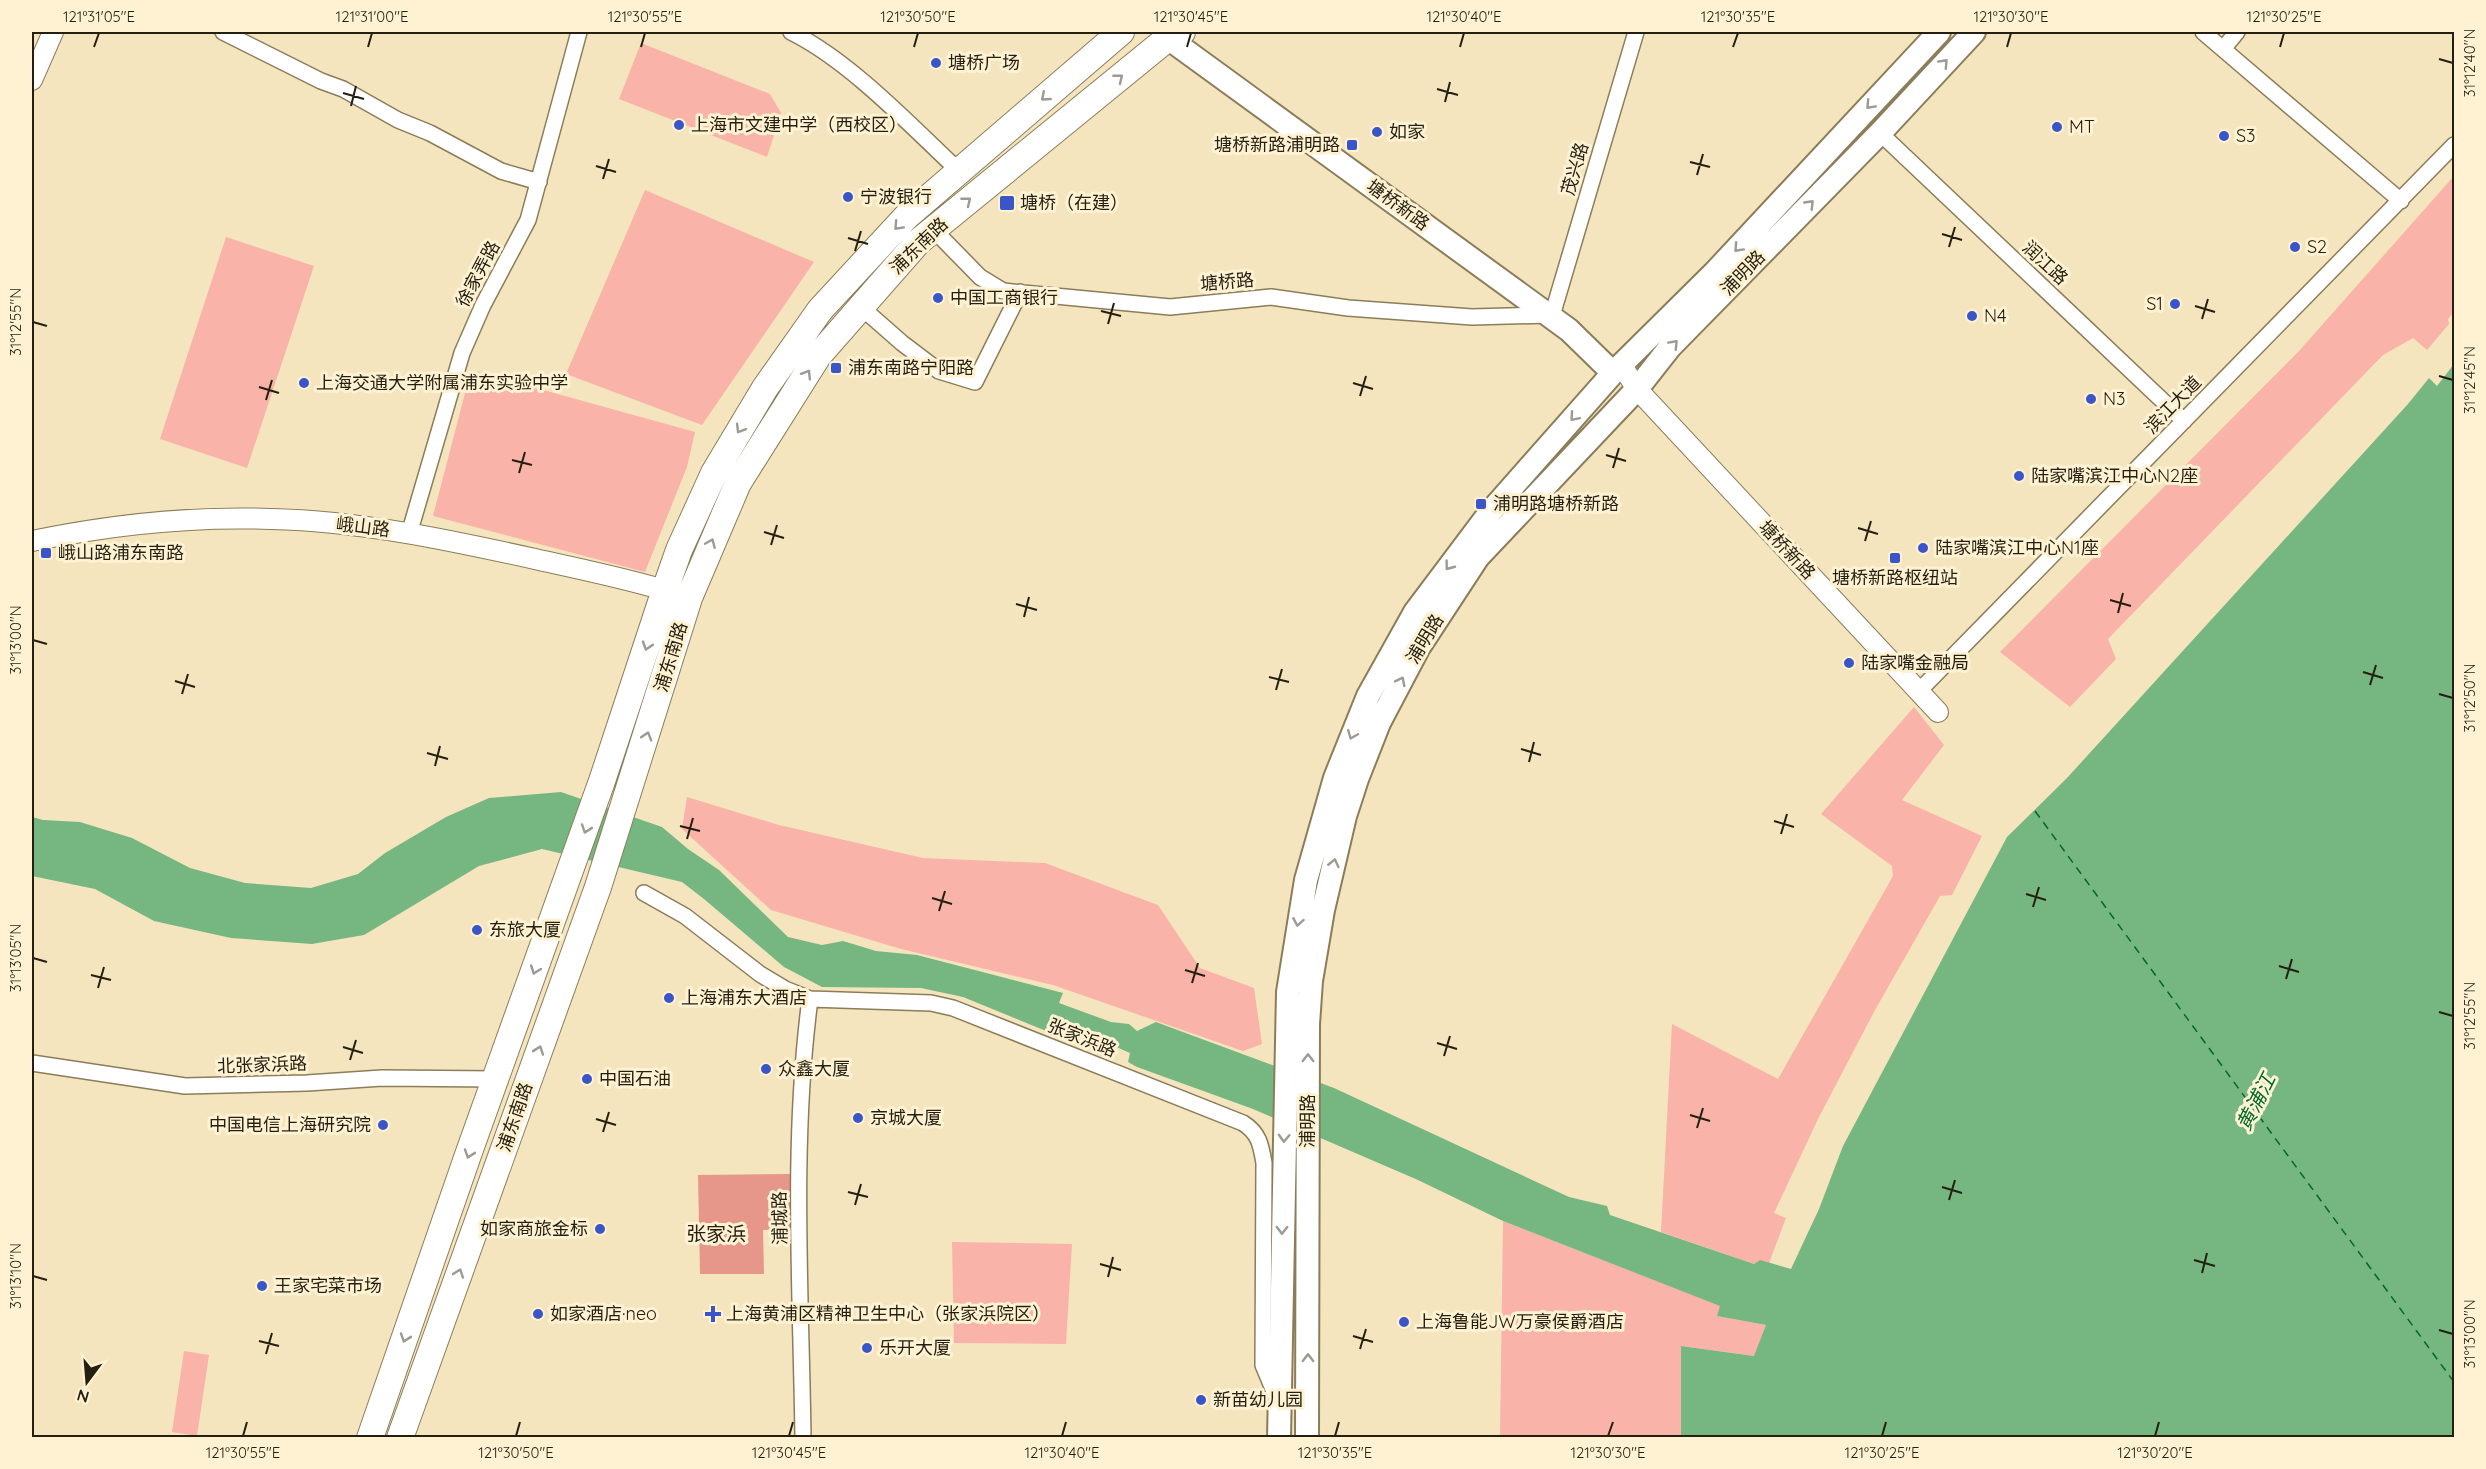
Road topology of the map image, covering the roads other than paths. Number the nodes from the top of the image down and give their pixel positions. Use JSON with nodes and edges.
{"nodes":[{"id":1,"x":54,"y":32,"type":"edge"},
{"id":2,"x":223,"y":32,"type":"edge"},
{"id":3,"x":579,"y":32,"type":"edge"},
{"id":4,"x":791,"y":32,"type":"edge"},
{"id":5,"x":1121,"y":32,"type":"edge"},
{"id":6,"x":1636,"y":32,"type":"edge"},
{"id":7,"x":1939,"y":32,"type":"edge"},
{"id":8,"x":1974,"y":32,"type":"edge"},
{"id":9,"x":2203,"y":32,"type":"edge"},
{"id":10,"x":2237,"y":32,"type":"edge"},
{"id":11,"x":1172,"y":33,"type":"edge"},
{"id":12,"x":2223,"y":49,"type":"junction"},
{"id":13,"x":32,"y":80,"type":"edge"},
{"id":14,"x":1880,"y":133,"type":"junction"},
{"id":15,"x":2454,"y":144,"type":"edge"},
{"id":16,"x":959,"y":171,"type":"junction"},
{"id":17,"x":539,"y":182,"type":"junction"},
{"id":18,"x":2401,"y":201,"type":"junction"},
{"id":19,"x":933,"y":229,"type":"junction"},
{"id":20,"x":1020,"y":292,"type":"junction"},
{"id":21,"x":861,"y":307,"type":"junction"},
{"id":22,"x":1552,"y":312,"type":"junction"},
{"id":23,"x":1617,"y":369,"type":"junction"},
{"id":24,"x":1637,"y":389,"type":"junction"},
{"id":25,"x":2184,"y":421,"type":"junction"},
{"id":26,"x":409,"y":534,"type":"junction"},
{"id":27,"x":32,"y":541,"type":"edge"},
{"id":28,"x":665,"y":590,"type":"junction"},
{"id":29,"x":689,"y":598,"type":"junction"},
{"id":30,"x":1919,"y":691,"type":"junction"},
{"id":31,"x":1938,"y":712,"type":"dead end"},
{"id":32,"x":644,"y":893,"type":"dead end"},
{"id":33,"x":810,"y":999,"type":"junction"},
{"id":34,"x":1298,"y":1021,"type":"junction"},
{"id":35,"x":32,"y":1064,"type":"edge"},
{"id":36,"x":496,"y":1079,"type":"junction"},
{"id":37,"x":1280,"y":1404,"type":"junction"},
{"id":38,"x":370,"y":1437,"type":"edge"},
{"id":39,"x":400,"y":1437,"type":"edge"},
{"id":40,"x":803,"y":1437,"type":"edge"},
{"id":41,"x":1279,"y":1437,"type":"edge"},
{"id":42,"x":1307,"y":1437,"type":"edge"}],
"edges":[{"from":1,"to":13,"type":"street"},
{"from":2,"to":17,"type":"street"},
{"from":3,"to":17,"type":"street","name":"徐家弄路"},
{"from":4,"to":16,"type":"street"},
{"from":5,"to":16,"type":"main road","name":"浦东南路","one_way":true},
{"from":6,"to":22,"type":"street","name":"茂兴路"},
{"from":7,"to":23,"type":"main road","name":"浦明路","one_way":true},
{"from":14,"to":8,"type":"main road","name":"浦明路","one_way":true},
{"from":9,"to":12,"type":"street"},
{"from":10,"to":12,"type":"street"},
{"from":19,"to":11,"type":"main road","name":"浦东南路","one_way":true},
{"from":11,"to":22,"type":"main road","name":"塘桥新路"},
{"from":12,"to":18,"type":"street"},
{"from":24,"to":14,"type":"main road","name":"浦明路","one_way":true},
{"from":14,"to":25,"type":"street","name":"润江路"},
{"from":15,"to":18,"type":"street","name":"滨江大道"},
{"from":16,"to":28,"type":"main road","name":"浦东南路","one_way":true},
{"from":17,"to":26,"type":"street","name":"徐家弄路"},
{"from":18,"to":25,"type":"street","name":"滨江大道"},
{"from":19,"to":20,"type":"street","name":"塘桥路"},
{"from":19,"to":21,"type":"main road","name":"浦东南路"},
{"from":20,"to":21,"type":"street"},
{"from":20,"to":22,"type":"street","name":"塘桥路"},
{"from":29,"to":21,"type":"main road","name":"浦东南路","one_way":true},
{"from":22,"to":23,"type":"main road","name":"塘桥新路"},
{"from":23,"to":24,"type":"street","name":"塘桥新路"},
{"from":23,"to":34,"type":"main road","name":"浦明路","one_way":true},
{"from":24,"to":30,"type":"street","name":"塘桥新路"},
{"from":34,"to":24,"type":"main road","name":"浦明路","one_way":true},
{"from":25,"to":30,"type":"street","name":"滨江大道"},
{"from":26,"to":27,"type":"street","name":"峨山路"},
{"from":26,"to":28,"type":"street","name":"峨山路"},
{"from":28,"to":29,"type":"street","name":"峨山路"},
{"from":28,"to":36,"type":"main road","name":"浦东南路","one_way":true},
{"from":39,"to":29,"type":"main road","name":"浦东南路","one_way":true},
{"from":30,"to":31,"type":"street","name":"塘桥新路"},
{"from":32,"to":33,"type":"street","name":"张家浜路"},
{"from":33,"to":37,"type":"street","name":"张家浜路"},
{"from":33,"to":40,"type":"street","name":"浦城路"},
{"from":34,"to":37,"type":"main road","name":"浦明路","one_way":true},
{"from":42,"to":34,"type":"main road","name":"浦明路","one_way":true},
{"from":35,"to":36,"type":"street","name":"北张家浜路"},
{"from":36,"to":38,"type":"main road","name":"浦东南路","one_way":true},
{"from":37,"to":41,"type":"main road","name":"浦明路"}]}
